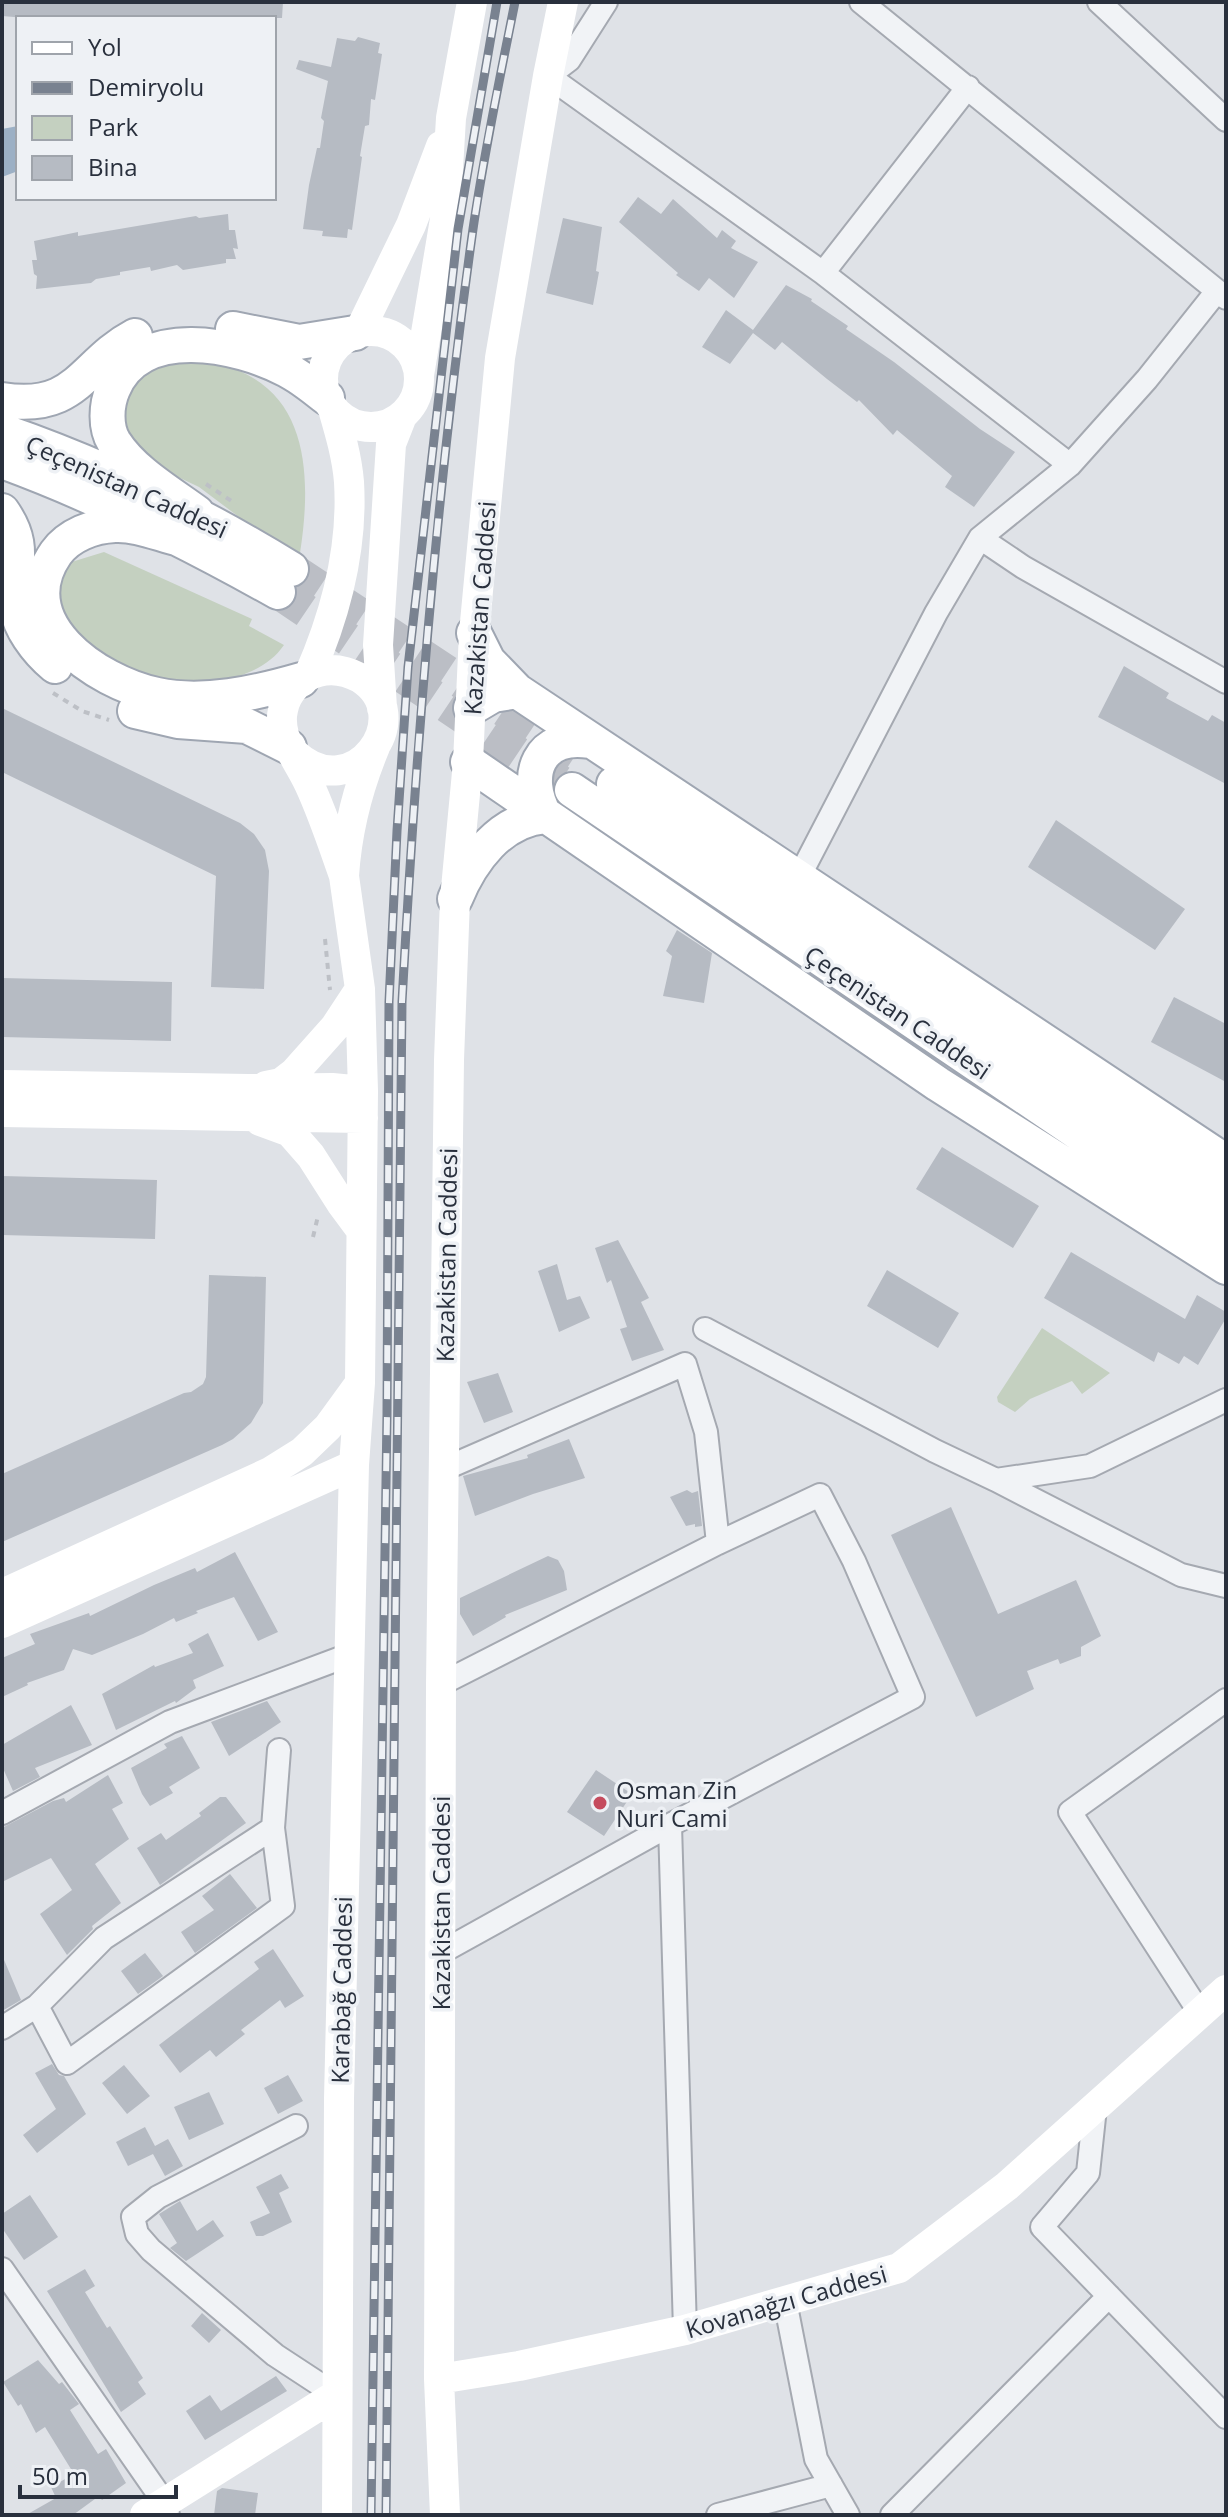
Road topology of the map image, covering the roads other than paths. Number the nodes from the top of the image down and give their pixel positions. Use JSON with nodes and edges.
{"nodes":[{"id":1,"x":472,"y":2,"type":"edge"},
{"id":2,"x":563,"y":2,"type":"edge"},
{"id":3,"x":606,"y":2,"type":"edge"},
{"id":4,"x":861,"y":2,"type":"edge"},
{"id":5,"x":1099,"y":2,"type":"edge"},
{"id":6,"x":548,"y":76,"type":"junction"},
{"id":7,"x":968,"y":87,"type":"junction"},
{"id":8,"x":451,"y":118,"type":"junction"},
{"id":9,"x":1226,"y":120,"type":"edge"},
{"id":10,"x":823,"y":273,"type":"junction"},
{"id":11,"x":1221,"y":295,"type":"edge"},
{"id":12,"x":357,"y":332,"type":"junction"},
{"id":13,"x":419,"y":375,"type":"junction"},
{"id":14,"x":2,"y":400,"type":"edge"},
{"id":15,"x":330,"y":403,"type":"junction"},
{"id":16,"x":402,"y":416,"type":"junction"},
{"id":17,"x":2,"y":431,"type":"edge"},
{"id":18,"x":2,"y":461,"type":"edge"},
{"id":19,"x":1070,"y":465,"type":"junction"},
{"id":20,"x":2,"y":511,"type":"edge"},
{"id":21,"x":189,"y":526,"type":"junction"},
{"id":22,"x":980,"y":538,"type":"junction"},
{"id":23,"x":284,"y":581,"type":"tunnel mouth"},
{"id":24,"x":474,"y":633,"type":"junction"},
{"id":25,"x":305,"y":678,"type":"junction"},
{"id":26,"x":1226,"y":682,"type":"edge"},
{"id":27,"x":517,"y":691,"type":"junction"},
{"id":28,"x":471,"y":708,"type":"junction"},
{"id":29,"x":382,"y":710,"type":"junction"},
{"id":30,"x":375,"y":747,"type":"junction"},
{"id":31,"x":292,"y":750,"type":"junction"},
{"id":32,"x":468,"y":762,"type":"junction"},
{"id":33,"x":583,"y":765,"type":"junction"},
{"id":34,"x":545,"y":816,"type":"junction"},
{"id":35,"x":344,"y":876,"type":"junction"},
{"id":36,"x":799,"y":877,"type":"junction"},
{"id":37,"x":455,"y":899,"type":"junction"},
{"id":38,"x":360,"y":989,"type":"junction"},
{"id":39,"x":2,"y":1085,"type":"edge"},
{"id":40,"x":163,"y":1102,"type":"junction"},
{"id":41,"x":250,"y":1103,"type":"junction"},
{"id":42,"x":363,"y":1104,"type":"junction"},
{"id":43,"x":2,"y":1112,"type":"edge"},
{"id":44,"x":1226,"y":1162,"type":"edge"},
{"id":45,"x":1226,"y":1200,"type":"edge"},
{"id":46,"x":361,"y":1230,"type":"junction"},
{"id":47,"x":1226,"y":1233,"type":"edge"},
{"id":48,"x":1226,"y":1267,"type":"edge"},
{"id":49,"x":705,"y":1329,"type":"dead end"},
{"id":50,"x":360,"y":1383,"type":"junction"},
{"id":51,"x":1226,"y":1400,"type":"edge"},
{"id":52,"x":354,"y":1465,"type":"junction"},
{"id":53,"x":444,"y":1469,"type":"junction"},
{"id":54,"x":996,"y":1480,"type":"junction"},
{"id":55,"x":718,"y":1543,"type":"junction"},
{"id":56,"x":1226,"y":1586,"type":"edge"},
{"id":57,"x":2,"y":1594,"type":"edge"},
{"id":58,"x":2,"y":1623,"type":"edge"},
{"id":59,"x":349,"y":1655,"type":"junction"},
{"id":60,"x":441,"y":1684,"type":"junction"},
{"id":61,"x":1226,"y":1700,"type":"edge"},
{"id":62,"x":279,"y":1750,"type":"dead end"},
{"id":63,"x":2,"y":1813,"type":"edge"},
{"id":64,"x":670,"y":1825,"type":"junction"},
{"id":65,"x":273,"y":1828,"type":"junction"},
{"id":66,"x":440,"y":1953,"type":"junction"},
{"id":67,"x":1226,"y":1990,"type":"edge"},
{"id":68,"x":37,"y":2006,"type":"junction"},
{"id":69,"x":1200,"y":2013,"type":"junction"},
{"id":70,"x":2,"y":2028,"type":"edge"},
{"id":71,"x":1095,"y":2108,"type":"junction"},
{"id":72,"x":296,"y":2126,"type":"dead end"},
{"id":73,"x":2,"y":2269,"type":"edge"},
{"id":74,"x":1109,"y":2296,"type":"junction"},
{"id":75,"x":785,"y":2301,"type":"junction"},
{"id":76,"x":685,"y":2330,"type":"junction"},
{"id":77,"x":439,"y":2379,"type":"junction"},
{"id":78,"x":336,"y":2395,"type":"junction"},
{"id":79,"x":1226,"y":2417,"type":"edge"},
{"id":80,"x":831,"y":2485,"type":"junction"},
{"id":81,"x":159,"y":2511,"type":"edge"},
{"id":82,"x":337,"y":2515,"type":"edge"},
{"id":83,"x":445,"y":2515,"type":"edge"},
{"id":84,"x":718,"y":2515,"type":"edge"},
{"id":85,"x":848,"y":2515,"type":"edge"},
{"id":86,"x":892,"y":2515,"type":"edge"}],
"edges":[{"from":1,"to":8,"type":"main road"},
{"from":2,"to":6,"type":"main road","name":"Kazakistan Caddesi"},
{"from":3,"to":6,"type":"street"},
{"from":4,"to":7,"type":"street"},
{"from":5,"to":9,"type":"street"},
{"from":6,"to":10,"type":"street"},
{"from":6,"to":24,"type":"main road","name":"Kazakistan Caddesi"},
{"from":7,"to":10,"type":"street"},
{"from":7,"to":11,"type":"street"},
{"from":8,"to":12,"type":"main road"},
{"from":8,"to":13,"type":"main road"},
{"from":10,"to":19,"type":"street"},
{"from":11,"to":19,"type":"street"},
{"from":12,"to":13,"type":"main road"},
{"from":12,"to":14,"type":"main road"},
{"from":12,"to":15,"type":"main road"},
{"from":13,"to":16,"type":"main road"},
{"from":15,"to":16,"type":"main road"},
{"from":15,"to":21,"type":"main road"},
{"from":15,"to":25,"type":"main road"},
{"from":16,"to":29,"type":"main road"},
{"from":17,"to":21,"type":"main road","name":"Çeçenistan Caddesi"},
{"from":18,"to":21,"type":"main road","name":"Çeçenistan Caddesi"},
{"from":19,"to":22,"type":"street"},
{"from":20,"to":31,"type":"main road"},
{"from":21,"to":23,"type":"main road","name":"Çeçenistan Caddesi"},
{"from":21,"to":25,"type":"main road"},
{"from":22,"to":26,"type":"street"},
{"from":22,"to":36,"type":"street"},
{"from":24,"to":27,"type":"main road"},
{"from":24,"to":28,"type":"main road","name":"Kazakistan Caddesi"},
{"from":25,"to":29,"type":"main road"},
{"from":25,"to":31,"type":"main road"},
{"from":27,"to":28,"type":"main road"},
{"from":27,"to":33,"type":"main road"},
{"from":28,"to":32,"type":"main road","name":"Kazakistan Caddesi"},
{"from":29,"to":30,"type":"main road"},
{"from":30,"to":31,"type":"main road"},
{"from":30,"to":35,"type":"main road"},
{"from":31,"to":35,"type":"main road"},
{"from":32,"to":34,"type":"main road"},
{"from":32,"to":37,"type":"main road","name":"Kazakistan Caddesi"},
{"from":33,"to":34,"type":"main road"},
{"from":33,"to":36,"type":"main road"},
{"from":33,"to":45,"type":"main road","name":"Çeçenistan Caddesi"},
{"from":33,"to":47,"type":"main road","name":"Çeçenistan Caddesi"},
{"from":34,"to":37,"type":"main road"},
{"from":34,"to":48,"type":"main road"},
{"from":35,"to":38,"type":"main road","name":"Karabağ Caddesi"},
{"from":36,"to":44,"type":"main road"},
{"from":37,"to":53,"type":"main road","name":"Kazakistan Caddesi"},
{"from":38,"to":41,"type":"main road"},
{"from":38,"to":42,"type":"main road","name":"Karabağ Caddesi"},
{"from":39,"to":40,"type":"main road"},
{"from":40,"to":41,"type":"main road"},
{"from":40,"to":43,"type":"main road"},
{"from":41,"to":42,"type":"main road"},
{"from":41,"to":46,"type":"main road"},
{"from":42,"to":46,"type":"main road","name":"Karabağ Caddesi"},
{"from":46,"to":50,"type":"main road","name":"Karabağ Caddesi"},
{"from":49,"to":54,"type":"street"},
{"from":50,"to":52,"type":"main road","name":"Karabağ Caddesi"},
{"from":50,"to":57,"type":"main road"},
{"from":51,"to":54,"type":"street"},
{"from":52,"to":58,"type":"main road"},
{"from":52,"to":59,"type":"main road","name":"Karabağ Caddesi"},
{"from":53,"to":55,"type":"street"},
{"from":53,"to":60,"type":"main road","name":"Kazakistan Caddesi"},
{"from":54,"to":56,"type":"street"},
{"from":55,"to":60,"type":"street"},
{"from":55,"to":64,"type":"street"},
{"from":59,"to":63,"type":"street"},
{"from":59,"to":78,"type":"main road","name":"Karabağ Caddesi"},
{"from":60,"to":66,"type":"main road","name":"Kazakistan Caddesi"},
{"from":61,"to":69,"type":"street"},
{"from":62,"to":65,"type":"street"},
{"from":64,"to":66,"type":"street"},
{"from":64,"to":76,"type":"street"},
{"from":65,"to":68,"type":"street"},
{"from":65,"to":68,"type":"street"},
{"from":66,"to":77,"type":"main road","name":"Kazakistan Caddesi"},
{"from":67,"to":69,"type":"main road","name":"Kovanağzı Caddesi"},
{"from":68,"to":70,"type":"street"},
{"from":69,"to":71,"type":"main road","name":"Kovanağzı Caddesi"},
{"from":71,"to":74,"type":"street"},
{"from":71,"to":75,"type":"main road","name":"Kovanağzı Caddesi"},
{"from":72,"to":78,"type":"street"},
{"from":73,"to":81,"type":"street"},
{"from":74,"to":79,"type":"street"},
{"from":74,"to":86,"type":"street"},
{"from":75,"to":76,"type":"main road","name":"Kovanağzı Caddesi"},
{"from":75,"to":80,"type":"street"},
{"from":76,"to":77,"type":"main road","name":"Kovanağzı Caddesi"},
{"from":77,"to":83,"type":"main road","name":"Kazakistan Caddesi"},
{"from":78,"to":81,"type":"main road"},
{"from":78,"to":82,"type":"main road","name":"Karabağ Caddesi"},
{"from":80,"to":84,"type":"street"},
{"from":80,"to":85,"type":"street"}]}
